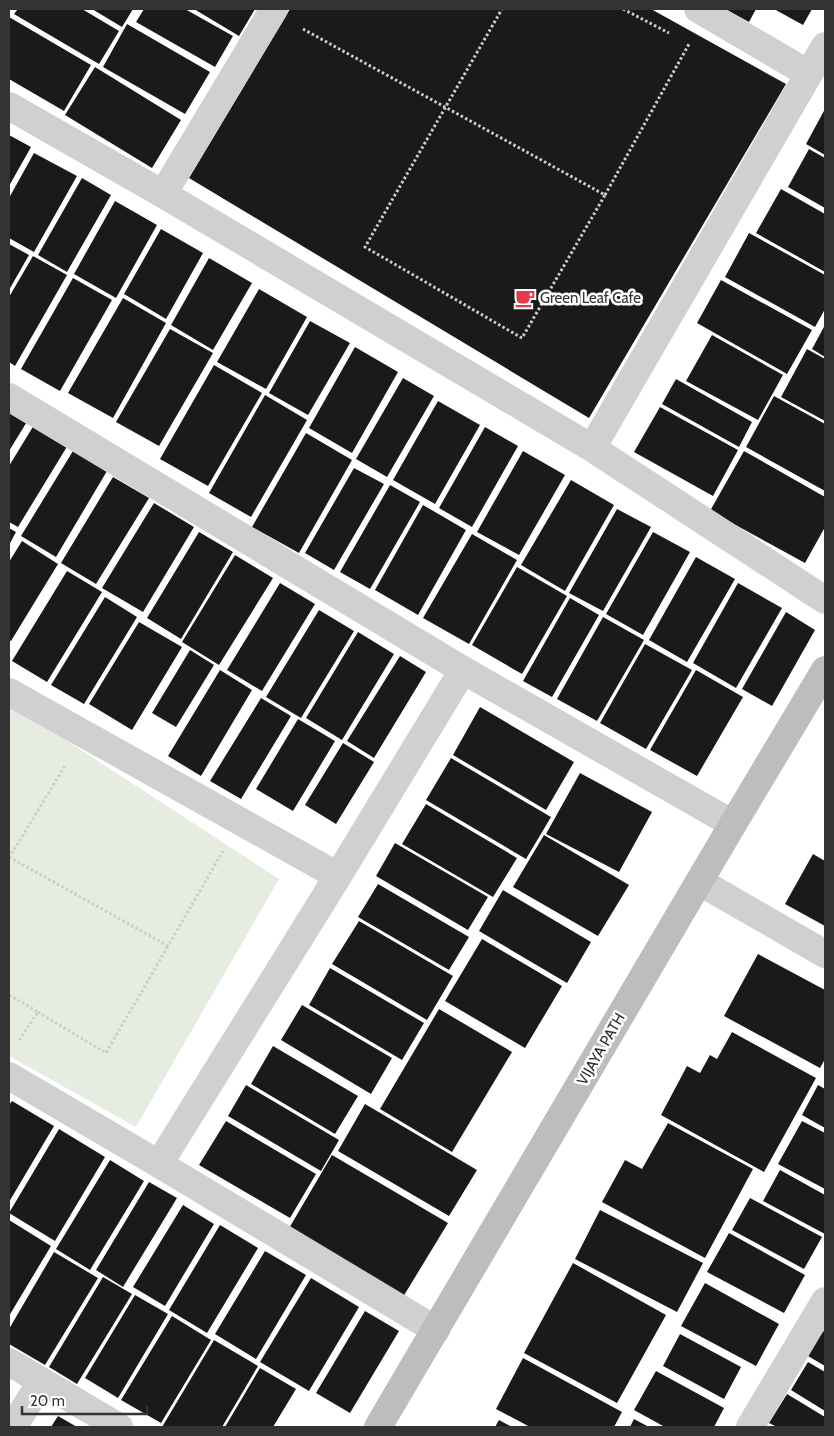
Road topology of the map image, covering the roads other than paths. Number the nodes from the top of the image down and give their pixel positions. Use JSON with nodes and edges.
{"nodes":[{"id":1,"x":698,"y":9,"type":"edge"},
{"id":2,"x":273,"y":10,"type":"edge"},
{"id":3,"x":825,"y":46,"type":"edge"},
{"id":4,"x":809,"y":74,"type":"junction"},
{"id":5,"x":9,"y":106,"type":"edge"},
{"id":6,"x":163,"y":194,"type":"junction"},
{"id":7,"x":9,"y":397,"type":"edge"},
{"id":8,"x":592,"y":448,"type":"junction"},
{"id":9,"x":825,"y":600,"type":"edge"},
{"id":10,"x":463,"y":670,"type":"junction"},
{"id":11,"x":825,"y":670,"type":"edge"},
{"id":12,"x":9,"y":692,"type":"edge"},
{"id":13,"x":733,"y":824,"type":"junction"},
{"id":14,"x":338,"y":876,"type":"junction"},
{"id":15,"x":700,"y":882,"type":"junction"},
{"id":16,"x":825,"y":954,"type":"edge"},
{"id":17,"x":9,"y":1076,"type":"edge"},
{"id":18,"x":159,"y":1164,"type":"junction"},
{"id":19,"x":825,"y":1301,"type":"edge"},
{"id":20,"x":436,"y":1330,"type":"junction"},
{"id":21,"x":9,"y":1362,"type":"edge"},
{"id":22,"x":41,"y":1382,"type":"junction"},
{"id":23,"x":13,"y":1427,"type":"edge"},
{"id":24,"x":119,"y":1427,"type":"edge"},
{"id":25,"x":378,"y":1427,"type":"edge"},
{"id":26,"x":750,"y":1427,"type":"edge"}],
"edges":[{"from":1,"to":4,"type":"street"},
{"from":2,"to":6,"type":"street"},
{"from":3,"to":4,"type":"street"},
{"from":4,"to":8,"type":"street"},
{"from":5,"to":6,"type":"street"},
{"from":6,"to":8,"type":"street"},
{"from":7,"to":10,"type":"street"},
{"from":8,"to":9,"type":"street"},
{"from":10,"to":13,"type":"street"},
{"from":10,"to":14,"type":"street"},
{"from":11,"to":13,"type":"street","name":"VIJAYA PATH"},
{"from":12,"to":14,"type":"street"},
{"from":13,"to":15,"type":"street","name":"VIJAYA PATH"},
{"from":14,"to":18,"type":"street"},
{"from":15,"to":16,"type":"street"},
{"from":15,"to":20,"type":"street","name":"VIJAYA PATH"},
{"from":17,"to":18,"type":"street"},
{"from":18,"to":20,"type":"street"},
{"from":19,"to":26,"type":"street"},
{"from":20,"to":25,"type":"street","name":"VIJAYA PATH"},
{"from":21,"to":22,"type":"street"},
{"from":22,"to":23,"type":"street"},
{"from":22,"to":24,"type":"street"}]}
